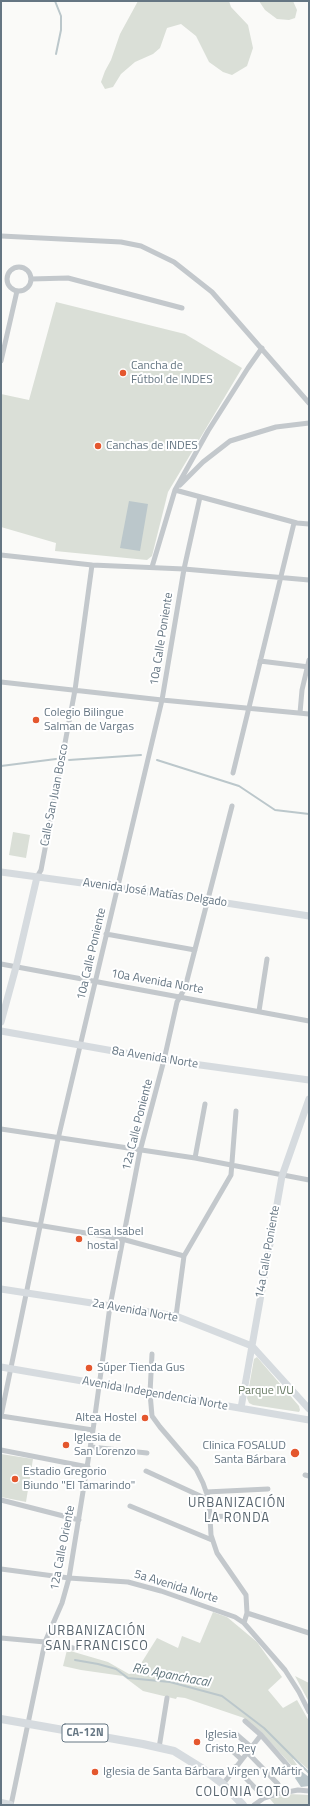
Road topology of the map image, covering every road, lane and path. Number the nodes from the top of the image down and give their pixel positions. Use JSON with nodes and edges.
{"nodes":[{"id":1,"x":1,"y":236,"type":"edge"},
{"id":2,"x":1,"y":278,"type":"edge"},
{"id":3,"x":8,"y":278,"type":"junction"},
{"id":4,"x":31,"y":279,"type":"junction"},
{"id":5,"x":18,"y":290,"type":"junction"},
{"id":6,"x":182,"y":308,"type":"dead end"},
{"id":7,"x":262,"y":348,"type":"junction"},
{"id":8,"x":1,"y":361,"type":"edge"},
{"id":9,"x":309,"y":403,"type":"edge"},
{"id":10,"x":309,"y":423,"type":"edge"},
{"id":11,"x":175,"y":490,"type":"junction"},
{"id":12,"x":200,"y":497,"type":"junction"},
{"id":13,"x":294,"y":522,"type":"junction"},
{"id":14,"x":309,"y":524,"type":"edge"},
{"id":15,"x":1,"y":555,"type":"edge"},
{"id":16,"x":92,"y":564,"type":"junction"},
{"id":17,"x":152,"y":567,"type":"junction"},
{"id":18,"x":184,"y":569,"type":"junction"},
{"id":19,"x":281,"y":578,"type":"junction"},
{"id":20,"x":309,"y":580,"type":"edge"},
{"id":21,"x":309,"y":660,"type":"edge"},
{"id":22,"x":260,"y":662,"type":"junction"},
{"id":23,"x":308,"y":667,"type":"edge"},
{"id":24,"x":1,"y":682,"type":"edge"},
{"id":25,"x":75,"y":690,"type":"junction"},
{"id":26,"x":162,"y":700,"type":"junction"},
{"id":27,"x":249,"y":707,"type":"junction"},
{"id":28,"x":300,"y":713,"type":"junction"},
{"id":29,"x":309,"y":714,"type":"edge"},
{"id":30,"x":233,"y":773,"type":"dead end"},
{"id":31,"x":232,"y":806,"type":"dead end"},
{"id":32,"x":1,"y":872,"type":"edge"},
{"id":33,"x":37,"y":877,"type":"junction"},
{"id":34,"x":118,"y":887,"type":"junction"},
{"id":35,"x":207,"y":900,"type":"junction"},
{"id":36,"x":309,"y":916,"type":"edge"},
{"id":37,"x":106,"y":934,"type":"junction"},
{"id":38,"x":195,"y":950,"type":"junction"},
{"id":39,"x":267,"y":960,"type":"dead end"},
{"id":40,"x":1,"y":964,"type":"edge"},
{"id":41,"x":16,"y":967,"type":"junction"},
{"id":42,"x":96,"y":982,"type":"junction"},
{"id":43,"x":179,"y":997,"type":"junction"},
{"id":44,"x":259,"y":1011,"type":"junction"},
{"id":45,"x":309,"y":1021,"type":"edge"},
{"id":46,"x":1,"y":1022,"type":"edge"},
{"id":47,"x":1,"y":1031,"type":"edge"},
{"id":48,"x":81,"y":1046,"type":"junction"},
{"id":49,"x":164,"y":1060,"type":"junction"},
{"id":50,"x":309,"y":1080,"type":"edge"},
{"id":51,"x":309,"y":1099,"type":"edge"},
{"id":52,"x":205,"y":1104,"type":"dead end"},
{"id":53,"x":236,"y":1111,"type":"dead end"},
{"id":54,"x":1,"y":1129,"type":"edge"},
{"id":55,"x":58,"y":1139,"type":"junction"},
{"id":56,"x":140,"y":1150,"type":"junction"},
{"id":57,"x":195,"y":1158,"type":"junction"},
{"id":58,"x":233,"y":1166,"type":"junction"},
{"id":59,"x":282,"y":1176,"type":"junction"},
{"id":60,"x":309,"y":1180,"type":"edge"},
{"id":61,"x":1,"y":1219,"type":"edge"},
{"id":62,"x":40,"y":1225,"type":"junction"},
{"id":63,"x":122,"y":1238,"type":"junction"},
{"id":64,"x":184,"y":1256,"type":"junction"},
{"id":65,"x":1,"y":1289,"type":"edge"},
{"id":66,"x":27,"y":1294,"type":"junction"},
{"id":67,"x":110,"y":1306,"type":"junction"},
{"id":68,"x":176,"y":1316,"type":"junction"},
{"id":69,"x":252,"y":1346,"type":"junction"},
{"id":70,"x":152,"y":1354,"type":"dead end"},
{"id":71,"x":1,"y":1367,"type":"edge"},
{"id":72,"x":10,"y":1369,"type":"junction"},
{"id":73,"x":98,"y":1384,"type":"junction"},
{"id":74,"x":150,"y":1393,"type":"junction"},
{"id":75,"x":241,"y":1408,"type":"junction"},
{"id":76,"x":309,"y":1409,"type":"edge"},
{"id":77,"x":1,"y":1416,"type":"edge"},
{"id":78,"x":309,"y":1420,"type":"edge"},
{"id":79,"x":93,"y":1430,"type":"junction"},
{"id":80,"x":91,"y":1447,"type":"junction"},
{"id":81,"x":1,"y":1450,"type":"edge"},
{"id":82,"x":147,"y":1453,"type":"dead end"},
{"id":83,"x":88,"y":1467,"type":"junction"},
{"id":84,"x":146,"y":1471,"type":"dead end"},
{"id":85,"x":268,"y":1489,"type":"dead end"},
{"id":86,"x":206,"y":1492,"type":"junction"},
{"id":87,"x":1,"y":1500,"type":"edge"},
{"id":88,"x":208,"y":1500,"type":"junction"},
{"id":89,"x":130,"y":1506,"type":"dead end"},
{"id":90,"x":264,"y":1514,"type":"dead end"},
{"id":91,"x":209,"y":1517,"type":"junction"},
{"id":92,"x":80,"y":1520,"type":"junction"},
{"id":93,"x":212,"y":1540,"type":"junction"},
{"id":94,"x":1,"y":1569,"type":"edge"},
{"id":95,"x":69,"y":1578,"type":"junction"},
{"id":96,"x":247,"y":1613,"type":"junction"},
{"id":97,"x":244,"y":1623,"type":"junction"},
{"id":98,"x":309,"y":1633,"type":"edge"},
{"id":99,"x":1,"y":1638,"type":"edge"},
{"id":100,"x":45,"y":1642,"type":"junction"},
{"id":101,"x":74,"y":1648,"type":"dead end"},
{"id":102,"x":167,"y":1698,"type":"dead end"},
{"id":103,"x":309,"y":1712,"type":"edge"},
{"id":104,"x":1,"y":1719,"type":"edge"},
{"id":105,"x":245,"y":1721,"type":"dead end"},
{"id":106,"x":27,"y":1723,"type":"junction"},
{"id":107,"x":236,"y":1734,"type":"dead end"},
{"id":108,"x":261,"y":1735,"type":"junction"},
{"id":109,"x":228,"y":1747,"type":"dead end"},
{"id":110,"x":251,"y":1747,"type":"junction"},
{"id":111,"x":158,"y":1748,"type":"junction"},
{"id":112,"x":247,"y":1752,"type":"junction"},
{"id":113,"x":241,"y":1759,"type":"junction"},
{"id":114,"x":235,"y":1767,"type":"junction"},
{"id":115,"x":289,"y":1767,"type":"dead end"},
{"id":116,"x":223,"y":1784,"type":"junction"},
{"id":117,"x":278,"y":1784,"type":"dead end"},
{"id":118,"x":309,"y":1792,"type":"edge"},
{"id":119,"x":260,"y":1793,"type":"dead end"},
{"id":120,"x":1,"y":1803,"type":"edge"},
{"id":121,"x":10,"y":1805,"type":"edge"},
{"id":122,"x":242,"y":1805,"type":"edge"},
{"id":123,"x":254,"y":1805,"type":"edge"}],
"edges":[{"from":1,"to":7,"type":"street"},
{"from":2,"to":3,"type":"street"},
{"from":3,"to":4,"type":"street"},
{"from":3,"to":5,"type":"street"},
{"from":4,"to":5,"type":"street"},
{"from":4,"to":6,"type":"street"},
{"from":5,"to":8,"type":"street"},
{"from":7,"to":9,"type":"street"},
{"from":7,"to":11,"type":"street"},
{"from":10,"to":11,"type":"street"},
{"from":11,"to":12,"type":"street"},
{"from":11,"to":17,"type":"street"},
{"from":12,"to":13,"type":"street"},
{"from":12,"to":18,"type":"street","name":"10a Calle Poniente"},
{"from":13,"to":14,"type":"street"},
{"from":13,"to":19,"type":"street"},
{"from":15,"to":16,"type":"street"},
{"from":16,"to":17,"type":"street"},
{"from":16,"to":25,"type":"street","name":"Calle San Juan Bosco"},
{"from":17,"to":18,"type":"street"},
{"from":18,"to":19,"type":"street"},
{"from":18,"to":26,"type":"street","name":"10a Calle Poniente"},
{"from":19,"to":20,"type":"street"},
{"from":19,"to":22,"type":"street"},
{"from":21,"to":23,"type":"street"},
{"from":22,"to":23,"type":"street"},
{"from":22,"to":27,"type":"street"},
{"from":23,"to":28,"type":"street"},
{"from":24,"to":25,"type":"street"},
{"from":25,"to":26,"type":"street"},
{"from":25,"to":33,"type":"street","name":"Calle San Juan Bosco"},
{"from":26,"to":27,"type":"street"},
{"from":26,"to":34,"type":"street","name":"10a Calle Poniente"},
{"from":27,"to":28,"type":"street"},
{"from":27,"to":30,"type":"street"},
{"from":28,"to":29,"type":"street"},
{"from":31,"to":35,"type":"street","name":"12a Calle Poniente"},
{"from":32,"to":33,"type":"street","name":"Avenida José Matías Delgado"},
{"from":33,"to":34,"type":"street","name":"Avenida José Matías Delgado"},
{"from":33,"to":41,"type":"street","name":"Calle San Juan Bosco"},
{"from":34,"to":35,"type":"street","name":"Avenida José Matías Delgado"},
{"from":34,"to":37,"type":"street","name":"10a Calle Poniente"},
{"from":35,"to":36,"type":"street","name":"Avenida José Matías Delgado"},
{"from":35,"to":38,"type":"street","name":"12a Calle Poniente"},
{"from":37,"to":38,"type":"street"},
{"from":37,"to":42,"type":"street","name":"10a Calle Poniente"},
{"from":38,"to":43,"type":"street","name":"12a Calle Poniente"},
{"from":39,"to":44,"type":"street"},
{"from":40,"to":41,"type":"street","name":"10a Avenida Norte"},
{"from":41,"to":42,"type":"street","name":"10a Avenida Norte"},
{"from":41,"to":46,"type":"street","name":"Calle San Juan Bosco"},
{"from":42,"to":43,"type":"street","name":"10a Avenida Norte"},
{"from":42,"to":48,"type":"street","name":"10a Calle Poniente"},
{"from":43,"to":44,"type":"street","name":"10a Avenida Norte"},
{"from":43,"to":49,"type":"street","name":"12a Calle Poniente"},
{"from":44,"to":45,"type":"street","name":"10a Avenida Norte"},
{"from":47,"to":48,"type":"street","name":"8a Avenida Norte"},
{"from":48,"to":49,"type":"street","name":"8a Avenida Norte"},
{"from":48,"to":55,"type":"street","name":"10a Calle Poniente"},
{"from":49,"to":50,"type":"street","name":"8a Avenida Norte"},
{"from":49,"to":56,"type":"street","name":"12a Calle Poniente"},
{"from":51,"to":59,"type":"street","name":"14a Calle Poniente"},
{"from":52,"to":57,"type":"street"},
{"from":53,"to":58,"type":"street"},
{"from":54,"to":55,"type":"street"},
{"from":55,"to":56,"type":"street"},
{"from":55,"to":62,"type":"street","name":"10a Calle Poniente"},
{"from":56,"to":57,"type":"street"},
{"from":56,"to":63,"type":"street","name":"12a Calle Poniente"},
{"from":57,"to":58,"type":"street"},
{"from":58,"to":59,"type":"street"},
{"from":58,"to":64,"type":"street"},
{"from":59,"to":60,"type":"street"},
{"from":59,"to":69,"type":"street","name":"14a Calle Poniente"},
{"from":61,"to":62,"type":"street"},
{"from":62,"to":63,"type":"street"},
{"from":62,"to":66,"type":"street","name":"10a Calle Poniente"},
{"from":63,"to":64,"type":"street"},
{"from":63,"to":67,"type":"street","name":"12a Calle Poniente"},
{"from":64,"to":68,"type":"street"},
{"from":65,"to":66,"type":"street","name":"2a Avenida Norte"},
{"from":66,"to":67,"type":"street","name":"2a Avenida Norte"},
{"from":66,"to":72,"type":"street","name":"10a Calle Poniente"},
{"from":67,"to":68,"type":"street","name":"2a Avenida Norte"},
{"from":67,"to":73,"type":"street","name":"12a Calle Poniente"},
{"from":68,"to":69,"type":"street","name":"2a Avenida Norte"},
{"from":69,"to":75,"type":"street","name":"14a Calle Poniente"},
{"from":69,"to":76,"type":"street","name":"2a Avenida Norte"},
{"from":70,"to":74,"type":"street"},
{"from":71,"to":72,"type":"street","name":"Avenida Independencia Norte"},
{"from":72,"to":73,"type":"street","name":"Avenida Independencia Norte"},
{"from":72,"to":77,"type":"street","name":"10a Calle Poniente"},
{"from":73,"to":74,"type":"street","name":"Avenida Independencia Norte"},
{"from":73,"to":79,"type":"street","name":"12a Calle Oriente"},
{"from":74,"to":75,"type":"street","name":"Avenida Independencia Norte"},
{"from":74,"to":86,"type":"street"},
{"from":75,"to":78,"type":"street","name":"Avenida Independencia Norte"},
{"from":77,"to":79,"type":"street"},
{"from":79,"to":80,"type":"street","name":"12a Calle Oriente"},
{"from":80,"to":82,"type":"street"},
{"from":80,"to":83,"type":"street","name":"12a Calle Oriente"},
{"from":81,"to":83,"type":"street"},
{"from":83,"to":92,"type":"street","name":"12a Calle Oriente"},
{"from":84,"to":88,"type":"street"},
{"from":85,"to":86,"type":"street"},
{"from":86,"to":88,"type":"street"},
{"from":87,"to":92,"type":"street"},
{"from":88,"to":91,"type":"street"},
{"from":89,"to":93,"type":"street"},
{"from":90,"to":91,"type":"street"},
{"from":91,"to":93,"type":"street"},
{"from":92,"to":95,"type":"street","name":"12a Calle Oriente"},
{"from":93,"to":96,"type":"street"},
{"from":94,"to":95,"type":"street","name":"5a Avenida Norte"},
{"from":95,"to":97,"type":"street","name":"5a Avenida Norte"},
{"from":95,"to":100,"type":"street","name":"12a Calle Oriente"},
{"from":96,"to":97,"type":"street"},
{"from":96,"to":98,"type":"street"},
{"from":97,"to":103,"type":"street"},
{"from":99,"to":100,"type":"street"},
{"from":100,"to":101,"type":"street"},
{"from":100,"to":106,"type":"street","name":"12a Calle Oriente"},
{"from":102,"to":111,"type":"street"},
{"from":104,"to":106,"type":"main road"},
{"from":105,"to":108,"type":"street"},
{"from":106,"to":111,"type":"main road","number":"CA-12N"},
{"from":106,"to":121,"type":"street","name":"12a Calle Oriente"},
{"from":107,"to":110,"type":"street"},
{"from":108,"to":110,"type":"street"},
{"from":108,"to":115,"type":"street"},
{"from":109,"to":113,"type":"street"},
{"from":110,"to":112,"type":"street"},
{"from":111,"to":116,"type":"main road","number":"CA-12N"},
{"from":112,"to":113,"type":"street"},
{"from":112,"to":117,"type":"street"},
{"from":113,"to":114,"type":"street"},
{"from":114,"to":116,"type":"street"},
{"from":114,"to":119,"type":"street"},
{"from":116,"to":122,"type":"main road"},
{"from":118,"to":123,"type":"street"},
{"from":120,"to":121,"type":"main road"}]}
